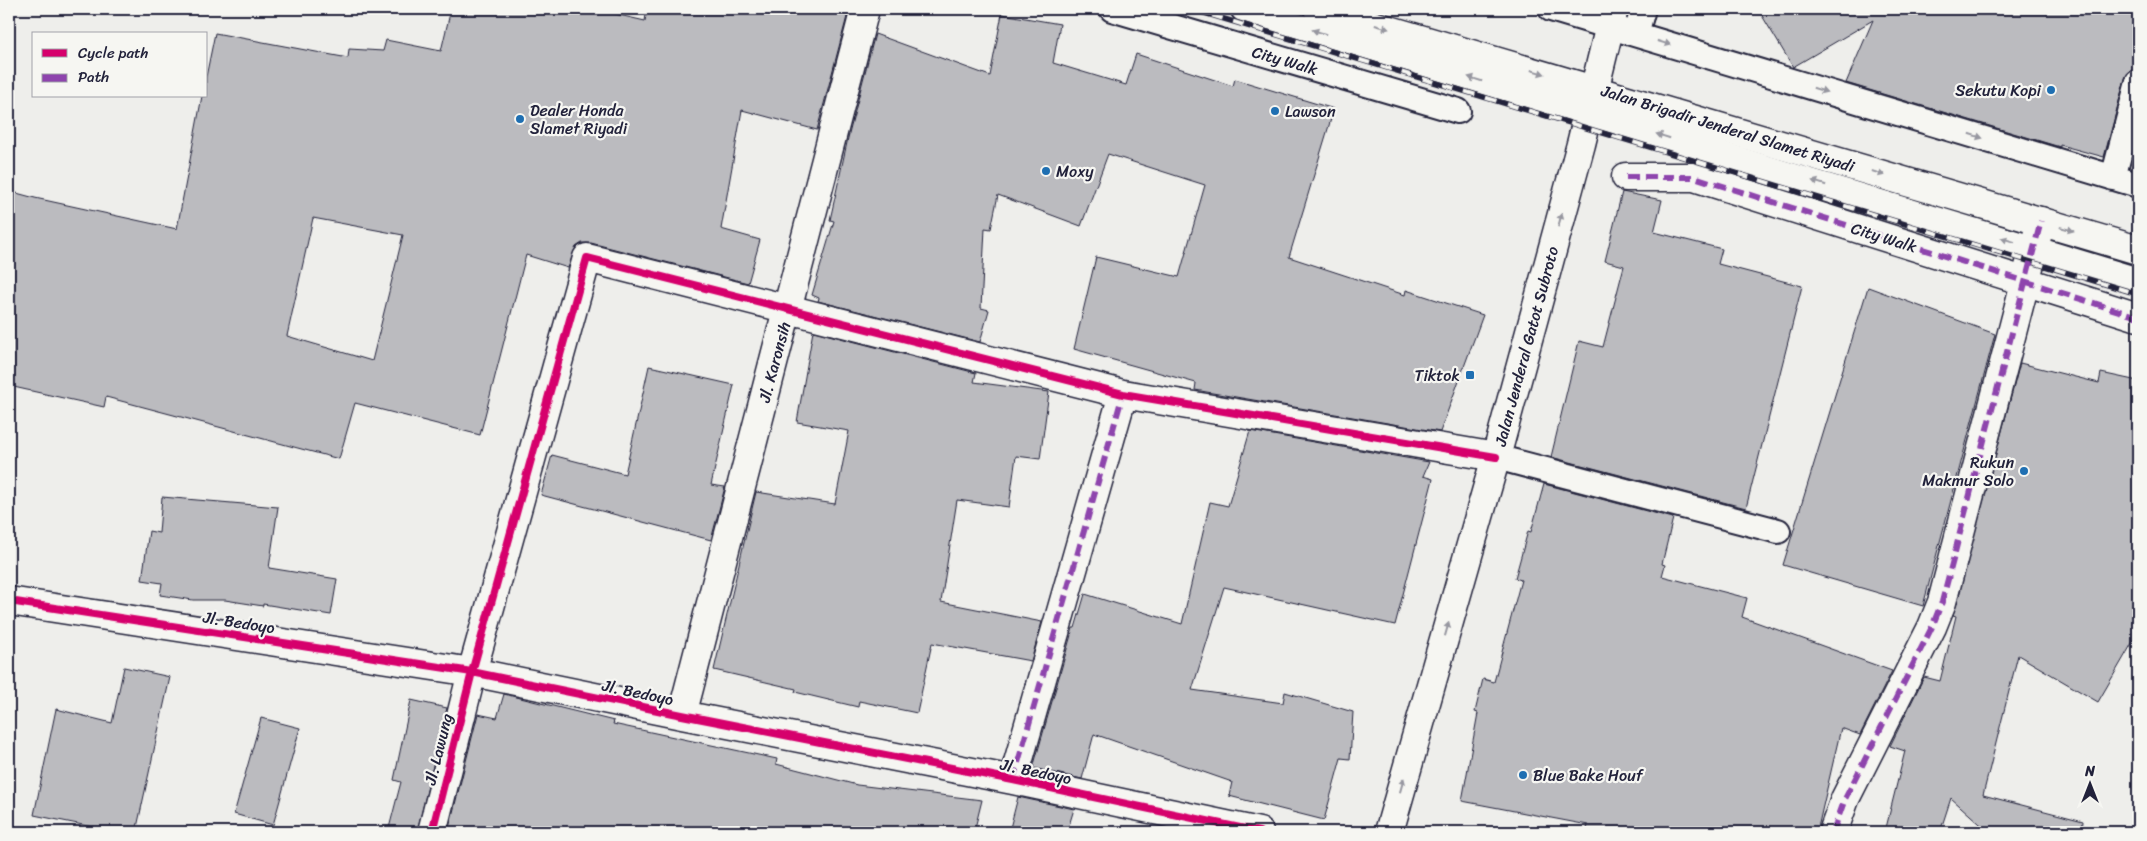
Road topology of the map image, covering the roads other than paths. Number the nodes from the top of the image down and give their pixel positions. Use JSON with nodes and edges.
{"nodes":[{"id":1,"x":865,"y":9,"type":"edge"},
{"id":2,"x":1112,"y":9,"type":"edge"},
{"id":3,"x":1243,"y":9,"type":"edge"},
{"id":4,"x":1318,"y":9,"type":"edge"},
{"id":5,"x":1551,"y":9,"type":"edge"},
{"id":6,"x":1643,"y":9,"type":"edge"},
{"id":7,"x":1611,"y":18,"type":"edge"},
{"id":8,"x":1636,"y":34,"type":"junction"},
{"id":9,"x":2138,"y":82,"type":"edge"},
{"id":10,"x":1590,"y":101,"type":"junction"},
{"id":11,"x":1458,"y":111,"type":"dead end"},
{"id":12,"x":1626,"y":177,"type":"dead end"},
{"id":13,"x":2113,"y":178,"type":"junction"},
{"id":14,"x":2138,"y":185,"type":"edge"},
{"id":15,"x":2040,"y":221,"type":"junction"},
{"id":16,"x":2034,"y":248,"type":"junction"},
{"id":17,"x":2138,"y":250,"type":"edge"},
{"id":18,"x":2138,"y":280,"type":"edge"},
{"id":19,"x":2026,"y":281,"type":"junction"},
{"id":20,"x":787,"y":309,"type":"junction"},
{"id":21,"x":2138,"y":317,"type":"edge"},
{"id":22,"x":1123,"y":394,"type":"junction"},
{"id":23,"x":1496,"y":457,"type":"junction"},
{"id":24,"x":1778,"y":531,"type":"dead end"},
{"id":25,"x":9,"y":601,"type":"edge"},
{"id":26,"x":472,"y":672,"type":"junction"},
{"id":27,"x":682,"y":716,"type":"junction"},
{"id":28,"x":1013,"y":780,"type":"junction"},
{"id":29,"x":432,"y":832,"type":"edge"},
{"id":30,"x":1259,"y":832,"type":"edge"},
{"id":31,"x":1389,"y":832,"type":"edge"},
{"id":32,"x":1833,"y":832,"type":"edge"}],
"edges":[{"from":1,"to":20,"type":"street","name":"Jl. Karonsih"},
{"from":2,"to":11,"type":"lane","name":"City Walk"},
{"from":10,"to":3,"type":"lane","one_way":true},
{"from":4,"to":10,"type":"street","name":"Jalan Brigadir Jenderal Slamet Riyadi","one_way":true},
{"from":5,"to":7,"type":"lane"},
{"from":6,"to":8,"type":"lane"},
{"from":7,"to":8,"type":"lane"},
{"from":7,"to":10,"type":"street","name":"Jalan Jenderal Gatot Subroto"},
{"from":8,"to":13,"type":"lane","one_way":true},
{"from":9,"to":13,"type":"lane"},
{"from":10,"to":15,"type":"street","name":"Jalan Brigadir Jenderal Slamet Riyadi","one_way":true},
{"from":16,"to":10,"type":"lane","one_way":true},
{"from":23,"to":10,"type":"street","name":"Jalan Jenderal Gatot Subroto","one_way":true},
{"from":12,"to":19,"type":"street","name":"City Walk"},
{"from":13,"to":14,"type":"lane"},
{"from":15,"to":16,"type":"street"},
{"from":15,"to":17,"type":"street","name":"Jalan Brigadir Jenderal Slamet Riyadi","one_way":true},
{"from":16,"to":18,"type":"lane"},
{"from":16,"to":19,"type":"street"},
{"from":19,"to":21,"type":"street","name":"City Walk"},
{"from":19,"to":32,"type":"street"},
{"from":20,"to":22,"type":"street"},
{"from":20,"to":26,"type":"street","name":"Jl. Lawung"},
{"from":20,"to":27,"type":"street","name":"Jl. Karonsih"},
{"from":22,"to":23,"type":"street"},
{"from":22,"to":28,"type":"street"},
{"from":23,"to":24,"type":"lane"},
{"from":31,"to":23,"type":"street","name":"Jalan Jenderal Gatot Subroto","one_way":true},
{"from":25,"to":26,"type":"street","name":"Jl. Bedoyo"},
{"from":26,"to":27,"type":"street","name":"Jl. Bedoyo"},
{"from":26,"to":29,"type":"street","name":"Jl. Lawung"},
{"from":27,"to":28,"type":"street","name":"Jl. Bedoyo"},
{"from":28,"to":30,"type":"street","name":"Jl. Bedoyo"}]}
